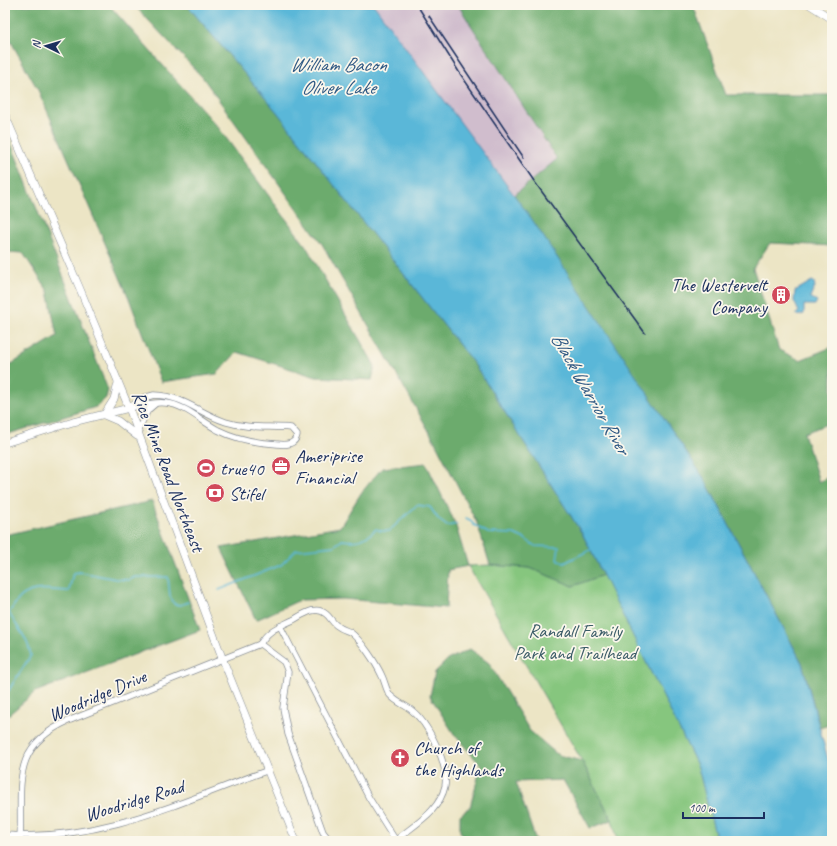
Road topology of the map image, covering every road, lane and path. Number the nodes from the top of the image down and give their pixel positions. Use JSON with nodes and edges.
{"nodes":[{"id":1,"x":810,"y":5,"type":"edge"},
{"id":2,"x":832,"y":19,"type":"edge"},
{"id":3,"x":5,"y":115,"type":"edge"},
{"id":4,"x":118,"y":382,"type":"junction"},
{"id":5,"x":156,"y":403,"type":"junction"},
{"id":6,"x":129,"y":408,"type":"junction"},
{"id":7,"x":104,"y":415,"type":"junction"},
{"id":8,"x":137,"y":432,"type":"junction"},
{"id":9,"x":140,"y":440,"type":"junction"},
{"id":10,"x":5,"y":443,"type":"edge"},
{"id":11,"x":280,"y":626,"type":"junction"},
{"id":12,"x":260,"y":644,"type":"junction"},
{"id":13,"x":223,"y":660,"type":"junction"},
{"id":14,"x":266,"y":771,"type":"junction"},
{"id":15,"x":5,"y":834,"type":"edge"},
{"id":16,"x":20,"y":838,"type":"edge"},
{"id":17,"x":296,"y":841,"type":"edge"},
{"id":18,"x":330,"y":841,"type":"edge"},
{"id":19,"x":396,"y":841,"type":"edge"}],
"edges":[{"from":1,"to":2,"type":"main road"},
{"from":3,"to":4,"type":"main road","name":"Rice Mine Road Northeast"},
{"from":4,"to":6,"type":"main road","name":"Rice Mine Road Northeast"},
{"from":4,"to":7,"type":"main road"},
{"from":5,"to":6,"type":"street"},
{"from":5,"to":6,"type":"street"},
{"from":5,"to":8,"type":"street"},
{"from":6,"to":7,"type":"main road"},
{"from":6,"to":8,"type":"main road","name":"Rice Mine Road Northeast"},
{"from":7,"to":9,"type":"main road"},
{"from":7,"to":10,"type":"main road"},
{"from":8,"to":9,"type":"main road","name":"Rice Mine Road Northeast"},
{"from":9,"to":13,"type":"main road","name":"Rice Mine Road Northeast"},
{"from":11,"to":12,"type":"street"},
{"from":11,"to":19,"type":"street"},
{"from":11,"to":19,"type":"street"},
{"from":12,"to":13,"type":"street","name":"Woodridge Drive"},
{"from":12,"to":18,"type":"street"},
{"from":13,"to":14,"type":"main road","name":"Rice Mine Road Northeast"},
{"from":13,"to":16,"type":"street","name":"Woodridge Drive"},
{"from":14,"to":16,"type":"street","name":"Woodridge Road"},
{"from":14,"to":17,"type":"main road","name":"Rice Mine Road Northeast"},
{"from":15,"to":16,"type":"street","name":"Woodridge Road"}]}
